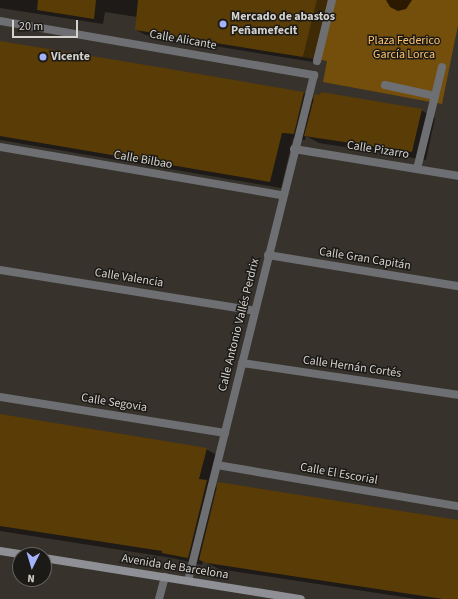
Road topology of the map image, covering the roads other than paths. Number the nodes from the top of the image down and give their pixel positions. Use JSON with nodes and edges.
{"nodes":[{"id":1,"x":332,"y":0,"type":"edge"},
{"id":2,"x":0,"y":21,"type":"edge"},
{"id":3,"x":317,"y":61,"type":"dead end"},
{"id":4,"x":442,"y":67,"type":"dead end"},
{"id":5,"x":314,"y":75,"type":"joint"},
{"id":6,"x":385,"y":85,"type":"dead end"},
{"id":7,"x":435,"y":96,"type":"junction"},
{"id":8,"x":0,"y":147,"type":"edge"},
{"id":9,"x":294,"y":149,"type":"junction"},
{"id":10,"x":418,"y":169,"type":"junction"},
{"id":11,"x":458,"y":176,"type":"edge"},
{"id":12,"x":282,"y":195,"type":"junction"},
{"id":13,"x":268,"y":255,"type":"junction"},
{"id":14,"x":0,"y":270,"type":"edge"},
{"id":15,"x":458,"y":286,"type":"edge"},
{"id":16,"x":255,"y":311,"type":"junction"},
{"id":17,"x":242,"y":363,"type":"junction"},
{"id":18,"x":458,"y":395,"type":"edge"},
{"id":19,"x":0,"y":397,"type":"edge"},
{"id":20,"x":225,"y":432,"type":"junction"},
{"id":21,"x":217,"y":465,"type":"junction"},
{"id":22,"x":458,"y":506,"type":"edge"},
{"id":23,"x":0,"y":551,"type":"edge"},
{"id":24,"x":12,"y":553,"type":"edge"},
{"id":25,"x":52,"y":559,"type":"edge"},
{"id":26,"x":165,"y":577,"type":"junction"},
{"id":27,"x":188,"y":581,"type":"junction"},
{"id":28,"x":159,"y":599,"type":"edge"},
{"id":29,"x":301,"y":599,"type":"edge"}],
"edges":[{"from":1,"to":3,"type":"street"},
{"from":2,"to":5,"type":"street","name":"Calle Alicante"},
{"from":4,"to":7,"type":"street"},
{"from":5,"to":9,"type":"street","name":"Calle Antonio Vallés Perdrix"},
{"from":6,"to":7,"type":"street"},
{"from":7,"to":10,"type":"street"},
{"from":8,"to":12,"type":"street","name":"Calle Bilbao"},
{"from":9,"to":10,"type":"street","name":"Calle Pizarro"},
{"from":9,"to":12,"type":"street","name":"Calle Antonio Vallés Perdrix"},
{"from":10,"to":11,"type":"street","name":"Calle Pizarro"},
{"from":12,"to":13,"type":"street","name":"Calle Antonio Vallés Perdrix"},
{"from":13,"to":15,"type":"street","name":"Calle Gran Capitán"},
{"from":13,"to":16,"type":"street","name":"Calle Antonio Vallés Perdrix"},
{"from":14,"to":16,"type":"street","name":"Calle Valencia"},
{"from":16,"to":17,"type":"street","name":"Calle Antonio Vallés Perdrix"},
{"from":17,"to":18,"type":"street","name":"Calle Hernán Cortés"},
{"from":17,"to":20,"type":"street","name":"Calle Antonio Vallés Perdrix"},
{"from":19,"to":20,"type":"street","name":"Calle Segovia"},
{"from":20,"to":21,"type":"street","name":"Calle Antonio Vallés Perdrix"},
{"from":21,"to":22,"type":"street","name":"Calle El Escorial"},
{"from":21,"to":27,"type":"street","name":"Calle Antonio Vallés Perdrix"},
{"from":23,"to":24,"type":"street"},
{"from":25,"to":26,"type":"street","name":"Avenida de Barcelona"},
{"from":26,"to":27,"type":"street","name":"Avenida de Barcelona"},
{"from":26,"to":28,"type":"street"},
{"from":27,"to":29,"type":"street","name":"Avenida de Barcelona"}]}
